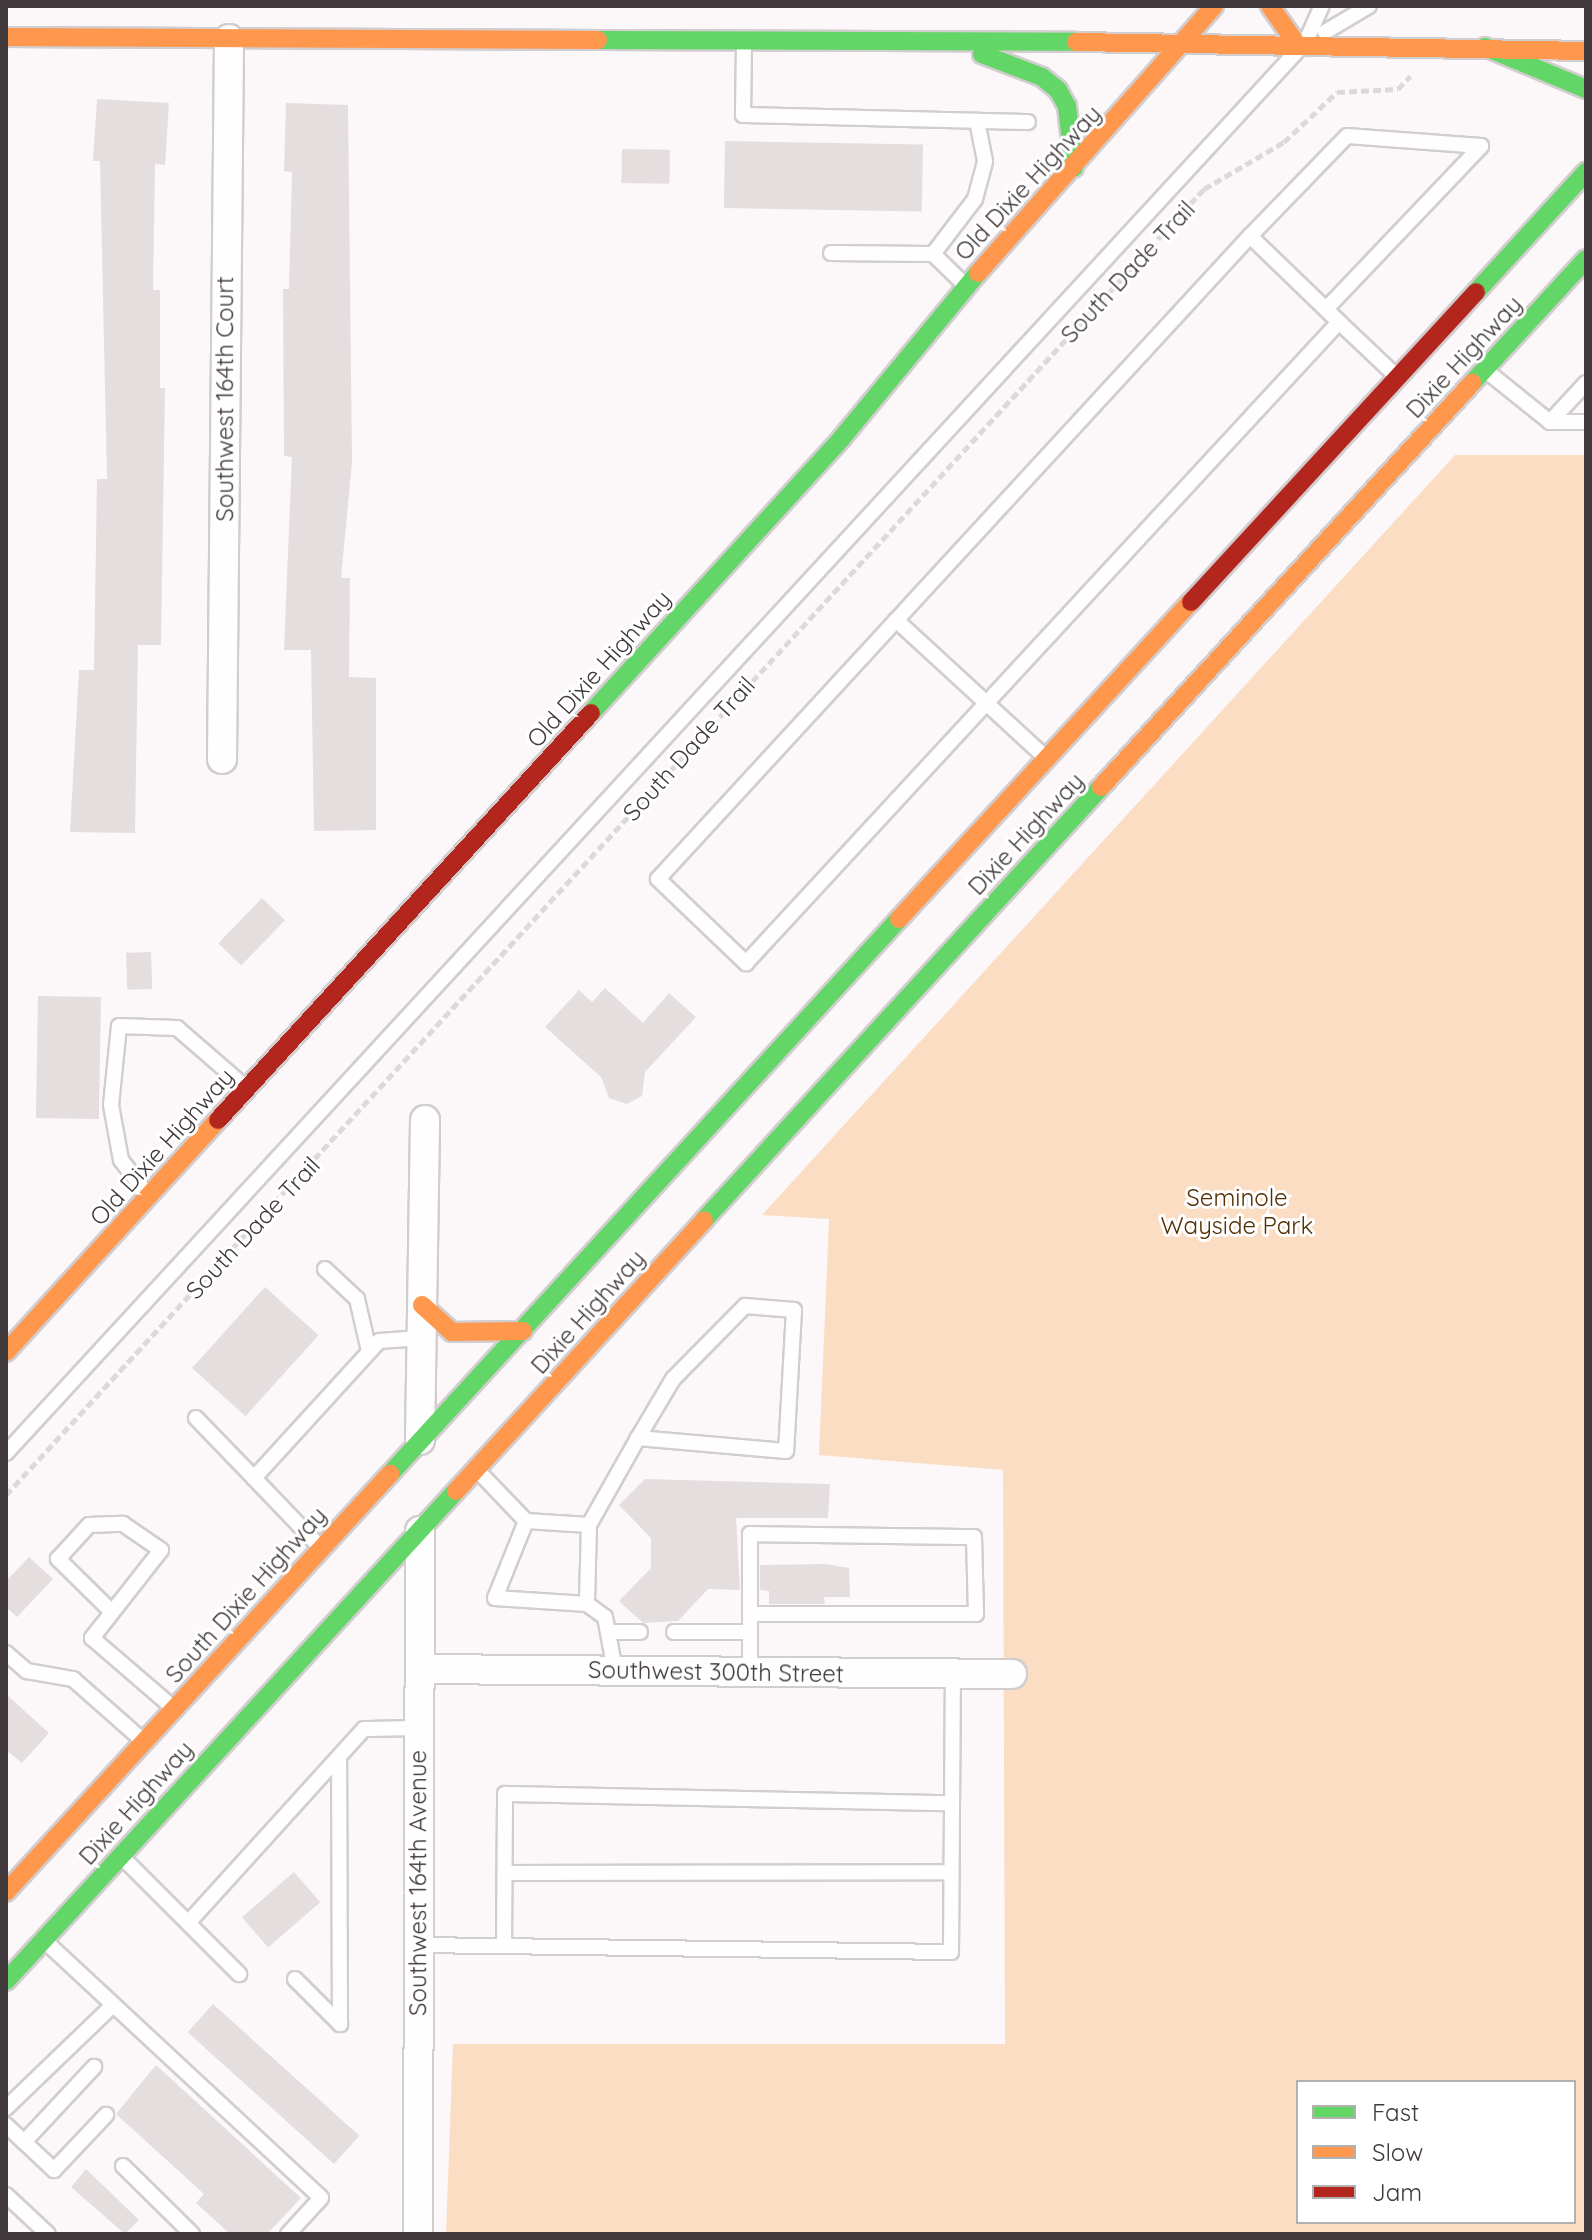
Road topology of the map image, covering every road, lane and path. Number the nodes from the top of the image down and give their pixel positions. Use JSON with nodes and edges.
{"nodes":[{"id":1,"x":1214,"y":6,"type":"edge"},
{"id":2,"x":1270,"y":6,"type":"edge"},
{"id":3,"x":1322,"y":6,"type":"edge"},
{"id":4,"x":1369,"y":6,"type":"edge"},
{"id":5,"x":6,"y":37,"type":"edge"},
{"id":6,"x":229,"y":39,"type":"junction"},
{"id":7,"x":1184,"y":42,"type":"junction"},
{"id":8,"x":744,"y":43,"type":"junction"},
{"id":9,"x":1301,"y":43,"type":"junction"},
{"id":10,"x":959,"y":45,"type":"junction"},
{"id":11,"x":1485,"y":47,"type":"junction"},
{"id":12,"x":1586,"y":51,"type":"edge"},
{"id":13,"x":1411,"y":72,"type":"dead end"},
{"id":14,"x":1586,"y":89,"type":"edge"},
{"id":15,"x":977,"y":121,"type":"junction"},
{"id":16,"x":1028,"y":122,"type":"dead end"},
{"id":17,"x":1074,"y":168,"type":"junction"},
{"id":18,"x":1586,"y":172,"type":"edge"},
{"id":19,"x":1250,"y":236,"type":"junction"},
{"id":20,"x":831,"y":253,"type":"dead end"},
{"id":21,"x":933,"y":254,"type":"junction"},
{"id":22,"x":1586,"y":259,"type":"edge"},
{"id":23,"x":966,"y":286,"type":"junction"},
{"id":24,"x":1326,"y":309,"type":"junction"},
{"id":25,"x":1339,"y":322,"type":"junction"},
{"id":26,"x":1485,"y":370,"type":"junction"},
{"id":27,"x":1396,"y":377,"type":"junction"},
{"id":28,"x":1586,"y":383,"type":"edge"},
{"id":29,"x":1408,"y":422,"type":"dead end"},
{"id":30,"x":1550,"y":422,"type":"junction"},
{"id":31,"x":1586,"y":422,"type":"edge"},
{"id":32,"x":1329,"y":449,"type":"junction"},
{"id":33,"x":1374,"y":490,"type":"junction"},
{"id":34,"x":1304,"y":507,"type":"dead end"},
{"id":35,"x":896,"y":620,"type":"junction"},
{"id":36,"x":985,"y":704,"type":"junction"},
{"id":37,"x":1105,"y":748,"type":"dead end"},
{"id":38,"x":1046,"y":757,"type":"junction"},
{"id":39,"x":222,"y":759,"type":"dead end"},
{"id":40,"x":1114,"y":773,"type":"junction"},
{"id":41,"x":1052,"y":785,"type":"dead end"},
{"id":42,"x":854,"y":1023,"type":"dead end"},
{"id":43,"x":247,"y":1089,"type":"junction"},
{"id":44,"x":819,"y":1094,"type":"junction"},
{"id":45,"x":425,"y":1120,"type":"dead end"},
{"id":46,"x":149,"y":1197,"type":"junction"},
{"id":47,"x":325,"y":1269,"type":"dead end"},
{"id":48,"x":422,"y":1305,"type":"junction"},
{"id":49,"x":547,"y":1305,"type":"junction"},
{"id":50,"x":523,"y":1331,"type":"junction"},
{"id":51,"x":421,"y":1338,"type":"junction"},
{"id":52,"x":539,"y":1345,"type":"dead end"},
{"id":53,"x":369,"y":1351,"type":"junction"},
{"id":54,"x":6,"y":1352,"type":"edge"},
{"id":55,"x":196,"y":1418,"type":"dead end"},
{"id":56,"x":638,"y":1438,"type":"junction"},
{"id":57,"x":420,"y":1440,"type":"junction"},
{"id":58,"x":6,"y":1453,"type":"edge"},
{"id":59,"x":476,"y":1469,"type":"junction"},
{"id":60,"x":254,"y":1478,"type":"junction"},
{"id":61,"x":425,"y":1492,"type":"dead end"},
{"id":62,"x":6,"y":1495,"type":"edge"},
{"id":63,"x":396,"y":1499,"type":"dead end"},
{"id":64,"x":526,"y":1521,"type":"junction"},
{"id":65,"x":589,"y":1525,"type":"junction"},
{"id":66,"x":420,"y":1531,"type":"junction"},
{"id":67,"x":321,"y":1548,"type":"junction"},
{"id":68,"x":587,"y":1604,"type":"junction"},
{"id":69,"x":112,"y":1612,"type":"junction"},
{"id":70,"x":750,"y":1614,"type":"junction"},
{"id":71,"x":307,"y":1620,"type":"dead end"},
{"id":72,"x":610,"y":1632,"type":"junction"},
{"id":73,"x":640,"y":1632,"type":"dead end"},
{"id":74,"x":674,"y":1632,"type":"dead end"},
{"id":75,"x":750,"y":1632,"type":"junction"},
{"id":76,"x":6,"y":1653,"type":"edge"},
{"id":77,"x":302,"y":1656,"type":"junction"},
{"id":78,"x":420,"y":1669,"type":"junction"},
{"id":79,"x":615,"y":1670,"type":"junction"},
{"id":80,"x":953,"y":1674,"type":"junction"},
{"id":81,"x":1012,"y":1674,"type":"dead end"},
{"id":82,"x":750,"y":1675,"type":"junction"},
{"id":83,"x":174,"y":1709,"type":"junction"},
{"id":84,"x":418,"y":1728,"type":"junction"},
{"id":85,"x":144,"y":1741,"type":"junction"},
{"id":86,"x":339,"y":1757,"type":"junction"},
{"id":87,"x":952,"y":1803,"type":"junction"},
{"id":88,"x":121,"y":1856,"type":"junction"},
{"id":89,"x":951,"y":1872,"type":"junction"},
{"id":90,"x":505,"y":1873,"type":"junction"},
{"id":91,"x":6,"y":1892,"type":"edge"},
{"id":92,"x":188,"y":1923,"type":"junction"},
{"id":93,"x":44,"y":1940,"type":"junction"},
{"id":94,"x":417,"y":1945,"type":"junction"},
{"id":95,"x":504,"y":1946,"type":"junction"},
{"id":96,"x":239,"y":1974,"type":"dead end"},
{"id":97,"x":295,"y":1979,"type":"dead end"},
{"id":98,"x":6,"y":1981,"type":"edge"},
{"id":99,"x":113,"y":2005,"type":"junction"},
{"id":100,"x":94,"y":2067,"type":"dead end"},
{"id":101,"x":6,"y":2108,"type":"edge"},
{"id":102,"x":106,"y":2115,"type":"dead end"},
{"id":103,"x":6,"y":2125,"type":"edge"},
{"id":104,"x":24,"y":2142,"type":"junction"},
{"id":105,"x":123,"y":2166,"type":"dead end"},
{"id":106,"x":9,"y":2203,"type":"edge"},
{"id":107,"x":48,"y":2234,"type":"edge"},
{"id":108,"x":192,"y":2234,"type":"edge"},
{"id":109,"x":288,"y":2234,"type":"edge"},
{"id":110,"x":418,"y":2234,"type":"edge"}],
"edges":[{"from":1,"to":7,"type":"main road","name":"Old Dixie Highway"},
{"from":2,"to":9,"type":"main road"},
{"from":3,"to":9,"type":"lane"},
{"from":4,"to":9,"type":"lane"},
{"from":5,"to":6,"type":"main road"},
{"from":6,"to":8,"type":"main road"},
{"from":6,"to":39,"type":"street","name":"Southwest 164th Court"},
{"from":7,"to":9,"type":"main road"},
{"from":7,"to":10,"type":"main road"},
{"from":7,"to":17,"type":"main road","name":"Old Dixie Highway"},
{"from":8,"to":10,"type":"main road"},
{"from":8,"to":15,"type":"lane"},
{"from":9,"to":11,"type":"main road"},
{"from":9,"to":58,"type":"lane"},
{"from":10,"to":17,"type":"main road"},
{"from":11,"to":12,"type":"main road"},
{"from":11,"to":14,"type":"main road"},
{"from":13,"to":62,"type":"path","name":"South Dade Trail"},
{"from":15,"to":16,"type":"lane"},
{"from":15,"to":21,"type":"lane"},
{"from":17,"to":23,"type":"main road","name":"Old Dixie Highway"},
{"from":18,"to":27,"type":"main road","name":"Dixie Highway"},
{"from":19,"to":24,"type":"lane"},
{"from":19,"to":24,"type":"lane"},
{"from":19,"to":35,"type":"lane"},
{"from":20,"to":21,"type":"lane"},
{"from":21,"to":23,"type":"lane"},
{"from":22,"to":26,"type":"main road","name":"Dixie Highway"},
{"from":23,"to":43,"type":"main road","name":"Old Dixie Highway"},
{"from":24,"to":25,"type":"lane"},
{"from":25,"to":27,"type":"lane"},
{"from":25,"to":36,"type":"lane"},
{"from":26,"to":30,"type":"lane"},
{"from":26,"to":33,"type":"main road","name":"Dixie Highway"},
{"from":27,"to":32,"type":"main road","name":"Dixie Highway"},
{"from":28,"to":30,"type":"lane"},
{"from":29,"to":33,"type":"main road"},
{"from":30,"to":31,"type":"lane"},
{"from":32,"to":34,"type":"main road"},
{"from":32,"to":38,"type":"main road","name":"Dixie Highway"},
{"from":33,"to":40,"type":"main road","name":"Dixie Highway"},
{"from":35,"to":36,"type":"lane"},
{"from":35,"to":36,"type":"lane"},
{"from":36,"to":38,"type":"lane"},
{"from":37,"to":40,"type":"main road"},
{"from":38,"to":41,"type":"main road"},
{"from":38,"to":49,"type":"main road","name":"Dixie Highway"},
{"from":40,"to":44,"type":"main road","name":"Dixie Highway"},
{"from":42,"to":44,"type":"main road"},
{"from":43,"to":46,"type":"main road","name":"Old Dixie Highway"},
{"from":43,"to":46,"type":"lane"},
{"from":44,"to":59,"type":"main road","name":"Dixie Highway"},
{"from":45,"to":48,"type":"street"},
{"from":46,"to":54,"type":"main road","name":"Old Dixie Highway"},
{"from":47,"to":53,"type":"lane"},
{"from":48,"to":50,"type":"main road"},
{"from":48,"to":51,"type":"street"},
{"from":49,"to":50,"type":"main road","name":"Dixie Highway"},
{"from":49,"to":52,"type":"main road"},
{"from":50,"to":57,"type":"main road","name":"South Dixie Highway"},
{"from":51,"to":53,"type":"lane"},
{"from":51,"to":57,"type":"street"},
{"from":53,"to":60,"type":"lane"},
{"from":55,"to":60,"type":"lane"},
{"from":56,"to":56,"type":"lane"},
{"from":56,"to":65,"type":"lane"},
{"from":57,"to":63,"type":"main road"},
{"from":57,"to":67,"type":"main road","name":"South Dixie Highway"},
{"from":59,"to":64,"type":"lane"},
{"from":59,"to":66,"type":"main road"},
{"from":60,"to":67,"type":"lane"},
{"from":61,"to":66,"type":"main road"},
{"from":64,"to":65,"type":"lane"},
{"from":64,"to":68,"type":"lane"},
{"from":65,"to":68,"type":"lane"},
{"from":66,"to":77,"type":"main road"},
{"from":66,"to":78,"type":"street","name":"Southwest 164th Avenue"},
{"from":67,"to":83,"type":"main road","name":"South Dixie Highway"},
{"from":68,"to":72,"type":"lane"},
{"from":69,"to":69,"type":"lane"},
{"from":69,"to":83,"type":"lane"},
{"from":70,"to":70,"type":"lane"},
{"from":70,"to":75,"type":"lane"},
{"from":71,"to":77,"type":"main road"},
{"from":72,"to":73,"type":"lane"},
{"from":72,"to":79,"type":"lane"},
{"from":74,"to":75,"type":"lane"},
{"from":75,"to":82,"type":"lane"},
{"from":76,"to":85,"type":"lane"},
{"from":77,"to":88,"type":"main road","name":"Dixie Highway"},
{"from":78,"to":79,"type":"street","name":"Southwest 300th Street"},
{"from":78,"to":84,"type":"street","name":"Southwest 164th Avenue"},
{"from":79,"to":82,"type":"street","name":"Southwest 300th Street"},
{"from":80,"to":81,"type":"street","name":"Southwest 300th Street"},
{"from":80,"to":82,"type":"street","name":"Southwest 300th Street"},
{"from":80,"to":87,"type":"lane"},
{"from":83,"to":85,"type":"main road","name":"South Dixie Highway"},
{"from":84,"to":86,"type":"lane"},
{"from":84,"to":94,"type":"street","name":"Southwest 164th Avenue"},
{"from":85,"to":91,"type":"main road","name":"South Dixie Highway"},
{"from":86,"to":92,"type":"lane"},
{"from":86,"to":97,"type":"lane"},
{"from":87,"to":89,"type":"lane"},
{"from":87,"to":90,"type":"lane"},
{"from":88,"to":92,"type":"lane"},
{"from":88,"to":93,"type":"main road","name":"Dixie Highway"},
{"from":89,"to":90,"type":"lane"},
{"from":89,"to":95,"type":"lane"},
{"from":90,"to":95,"type":"lane"},
{"from":92,"to":96,"type":"lane"},
{"from":93,"to":98,"type":"main road","name":"Dixie Highway"},
{"from":93,"to":99,"type":"lane"},
{"from":94,"to":95,"type":"lane"},
{"from":94,"to":110,"type":"street","name":"Southwest 164th Avenue"},
{"from":99,"to":101,"type":"lane"},
{"from":99,"to":109,"type":"lane"},
{"from":100,"to":104,"type":"lane"},
{"from":102,"to":104,"type":"lane"},
{"from":103,"to":104,"type":"lane"},
{"from":105,"to":108,"type":"lane"},
{"from":106,"to":107,"type":"lane"}]}
